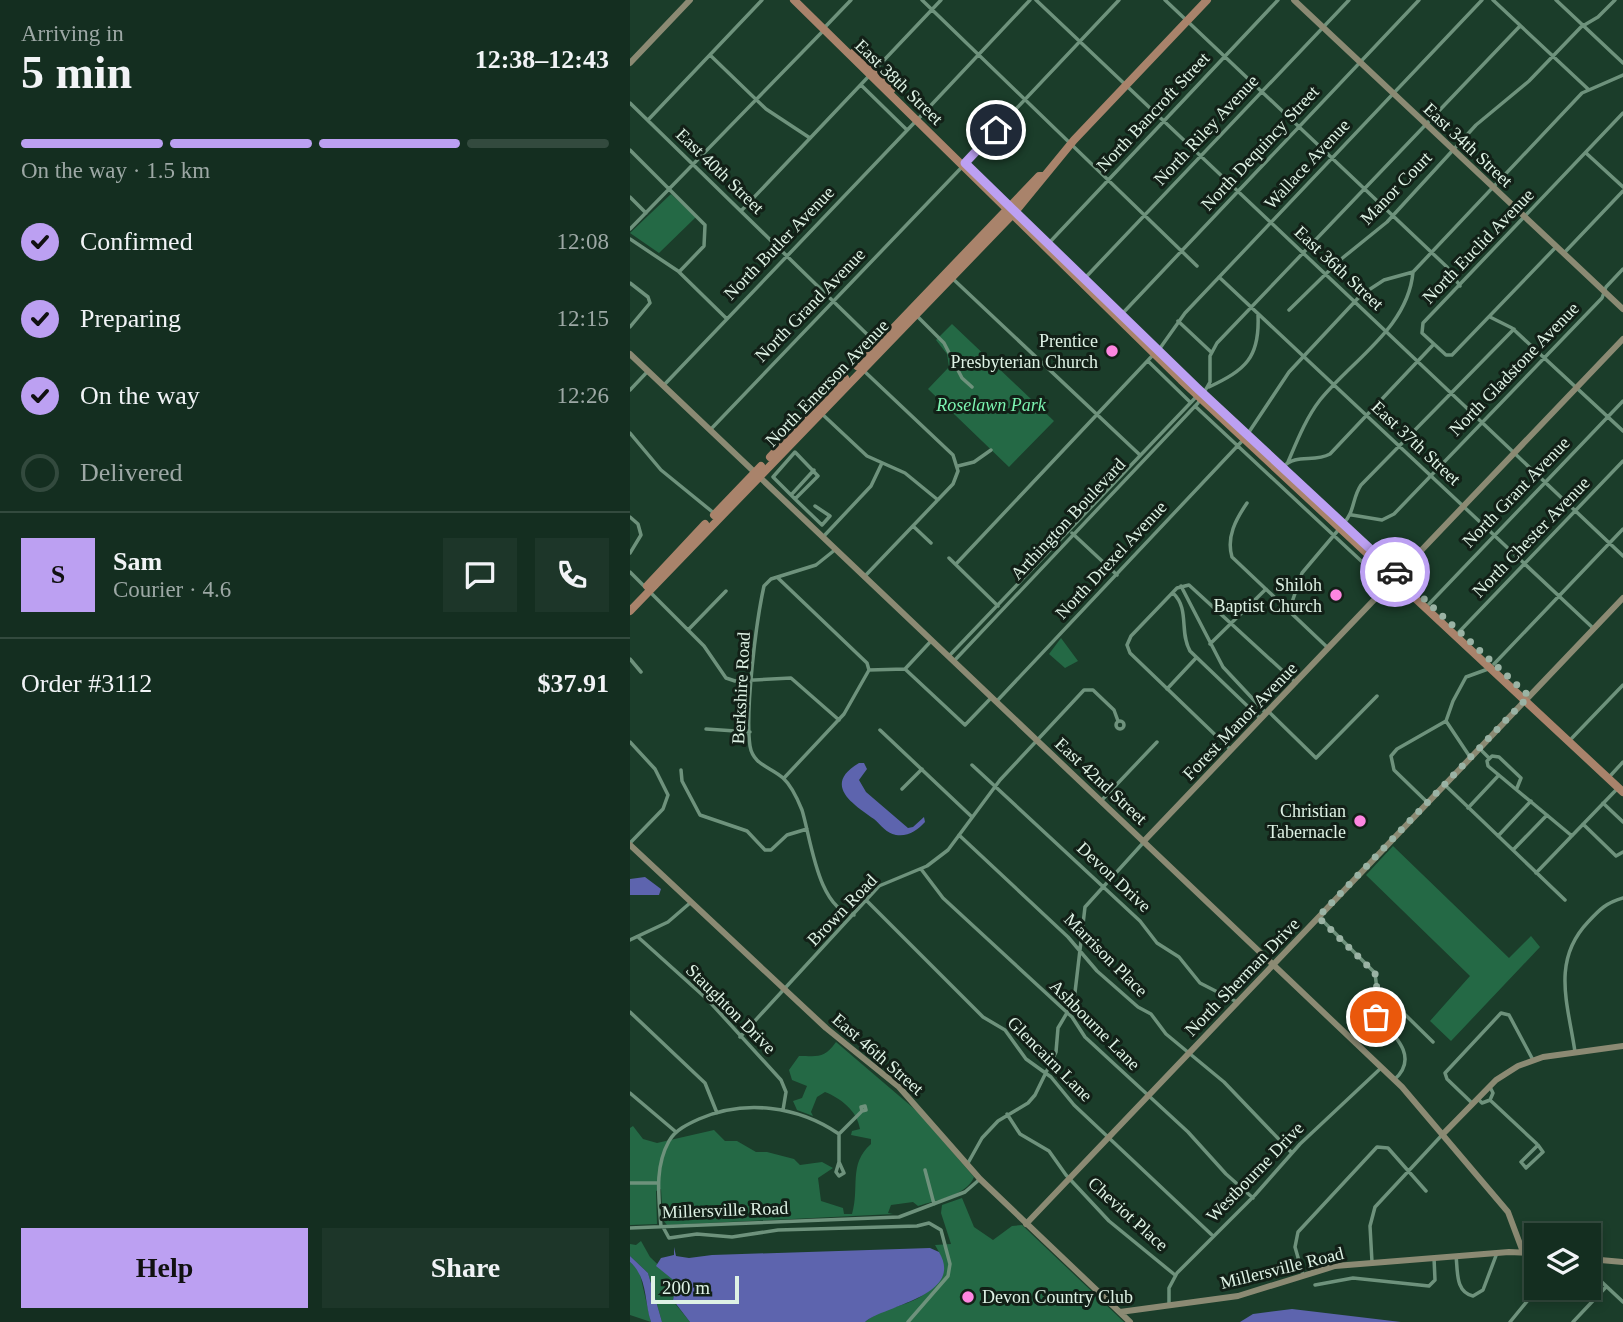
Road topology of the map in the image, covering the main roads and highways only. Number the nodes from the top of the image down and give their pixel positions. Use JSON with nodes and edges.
{"nodes":[{"id":1,"x":794,"y":0,"type":"edge"},
{"id":2,"x":799,"y":0,"type":"edge"},
{"id":3,"x":1207,"y":0,"type":"edge"},
{"id":4,"x":825,"y":28,"type":"junction"},
{"id":5,"x":1011,"y":211,"type":"junction"},
{"id":6,"x":879,"y":346,"type":"junction"},
{"id":7,"x":1156,"y":352,"type":"junction"},
{"id":8,"x":818,"y":410,"type":"junction"},
{"id":9,"x":1246,"y":436,"type":"junction"},
{"id":10,"x":1343,"y":525,"type":"junction"},
{"id":11,"x":1393,"y":580,"type":"junction"},
{"id":12,"x":647,"y":590,"type":"junction"},
{"id":13,"x":630,"y":603,"type":"edge"},
{"id":14,"x":630,"y":611,"type":"edge"},
{"id":15,"x":1492,"y":665,"type":"junction"},
{"id":16,"x":1527,"y":697,"type":"junction"},
{"id":17,"x":1621,"y":789,"type":"edge"}],
"edges":[{"from":1,"to":4,"type":"main road","name":"East 38th Street"},
{"from":2,"to":4,"type":"main road","name":"East 38th Street"},
{"from":3,"to":5,"type":"main road","name":"North Emerson Avenue"},
{"from":4,"to":5,"type":"main road","name":"East 38th Street"},
{"from":5,"to":6,"type":"main road","name":"North Emerson Avenue"},
{"from":5,"to":7,"type":"main road","name":"East 38th Street"},
{"from":5,"to":7,"type":"main road","name":"East 38th Street"},
{"from":6,"to":8,"type":"main road","name":"North Emerson Avenue"},
{"from":6,"to":8,"type":"main road","name":"North Emerson Avenue"},
{"from":7,"to":9,"type":"main road","name":"East 38th Street"},
{"from":8,"to":12,"type":"main road","name":"North Emerson Avenue"},
{"from":9,"to":10,"type":"main road","name":"East 38th Street"},
{"from":9,"to":10,"type":"main road","name":"East 38th Street"},
{"from":10,"to":11,"type":"main road","name":"East 38th Street"},
{"from":11,"to":15,"type":"main road","name":"East 38th Street"},
{"from":11,"to":15,"type":"main road","name":"East 38th Street"},
{"from":12,"to":13,"type":"main road","name":"North Emerson Avenue"},
{"from":12,"to":14,"type":"main road","name":"North Emerson Avenue"},
{"from":15,"to":16,"type":"main road","name":"East 38th Street"},
{"from":16,"to":17,"type":"main road","name":"East 38th Street"},
{"from":16,"to":17,"type":"main road","name":"East 38th Street"}]}
